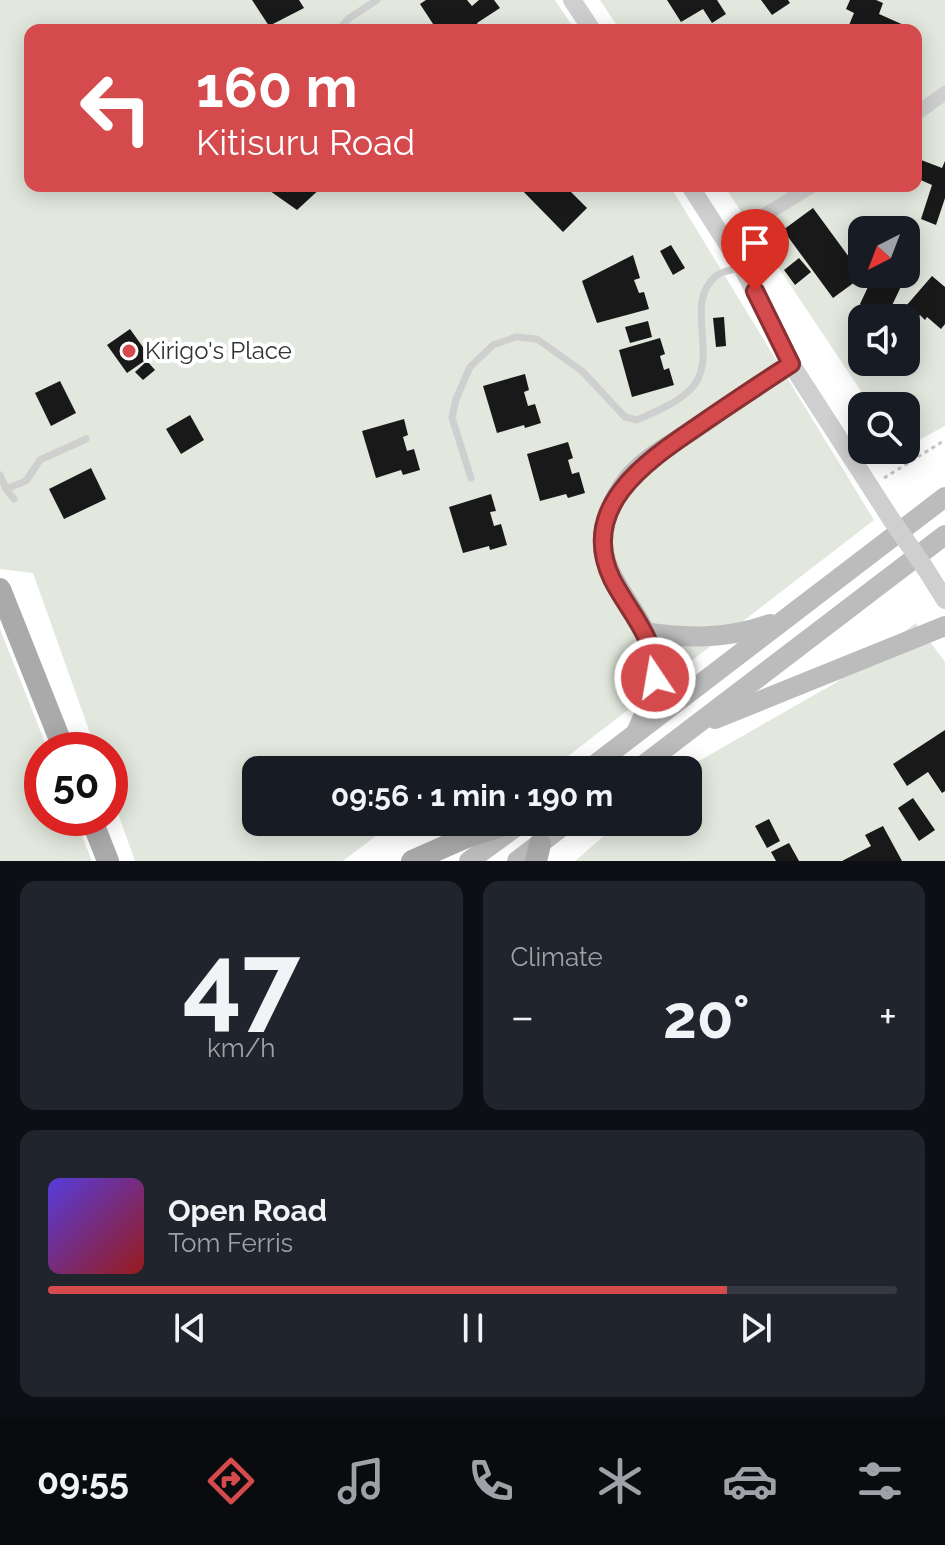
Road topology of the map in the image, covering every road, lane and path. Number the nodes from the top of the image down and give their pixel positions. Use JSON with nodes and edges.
{"nodes":[{"id":1,"x":377,"y":0,"type":"edge"},
{"id":2,"x":572,"y":0,"type":"edge"},
{"id":3,"x":344,"y":24,"type":"edge"},
{"id":4,"x":588,"y":24,"type":"edge"},
{"id":5,"x":945,"y":93,"type":"edge"},
{"id":6,"x":922,"y":110,"type":"edge"},
{"id":7,"x":694,"y":192,"type":"edge"},
{"id":8,"x":802,"y":192,"type":"edge"},
{"id":9,"x":725,"y":239,"type":"junction"},
{"id":10,"x":742,"y":267,"type":"junction"},
{"id":11,"x":791,"y":364,"type":"junction"},
{"id":12,"x":86,"y":439,"type":"dead end"},
{"id":13,"x":945,"y":440,"type":"edge"},
{"id":14,"x":0,"y":475,"type":"edge"},
{"id":15,"x":471,"y":478,"type":"dead end"},
{"id":16,"x":869,"y":487,"type":"junction"},
{"id":17,"x":6,"y":489,"type":"junction"},
{"id":18,"x":945,"y":497,"type":"edge"},
{"id":19,"x":14,"y":499,"type":"dead end"},
{"id":20,"x":945,"y":535,"type":"edge"},
{"id":21,"x":0,"y":589,"type":"edge"},
{"id":22,"x":945,"y":600,"type":"edge"},
{"id":23,"x":786,"y":618,"type":"junction"},
{"id":24,"x":945,"y":626,"type":"edge"},
{"id":25,"x":644,"y":632,"type":"junction"},
{"id":26,"x":690,"y":729,"type":"junction"},
{"id":27,"x":57,"y":732,"type":"edge"},
{"id":28,"x":636,"y":733,"type":"junction"},
{"id":29,"x":606,"y":756,"type":"edge"},
{"id":30,"x":655,"y":756,"type":"edge"},
{"id":31,"x":98,"y":836,"type":"edge"},
{"id":32,"x":469,"y":836,"type":"edge"},
{"id":33,"x":500,"y":836,"type":"edge"},
{"id":34,"x":554,"y":836,"type":"edge"},
{"id":35,"x":538,"y":852,"type":"edge"},
{"id":36,"x":108,"y":861,"type":"edge"},
{"id":37,"x":412,"y":861,"type":"edge"},
{"id":38,"x":469,"y":861,"type":"edge"},
{"id":39,"x":517,"y":861,"type":"edge"}],
"edges":[{"from":1,"to":3,"type":"lane"},
{"from":2,"to":4,"type":"street"},
{"from":5,"to":6,"type":"street"},
{"from":7,"to":9,"type":"street"},
{"from":8,"to":9,"type":"street"},
{"from":9,"to":10,"type":"street"},
{"from":10,"to":11,"type":"street"},
{"from":10,"to":15,"type":"lane"},
{"from":11,"to":16,"type":"street"},
{"from":11,"to":25,"type":"main road"},
{"from":12,"to":17,"type":"lane"},
{"from":13,"to":16,"type":"path"},
{"from":14,"to":17,"type":"lane"},
{"from":16,"to":22,"type":"street","bridge":true},
{"from":17,"to":19,"type":"lane"},
{"from":18,"to":23,"type":"main road"},
{"from":20,"to":26,"type":"main road"},
{"from":21,"to":27,"type":"main road"},
{"from":23,"to":25,"type":"main road"},
{"from":23,"to":28,"type":"main road"},
{"from":24,"to":26,"type":"main road"},
{"from":25,"to":28,"type":"main road"},
{"from":26,"to":30,"type":"main road"},
{"from":28,"to":29,"type":"main road"},
{"from":31,"to":36,"type":"main road"},
{"from":32,"to":37,"type":"main road"},
{"from":33,"to":38,"type":"main road"},
{"from":34,"to":35,"type":"main road"},
{"from":35,"to":39,"type":"main road"}]}
